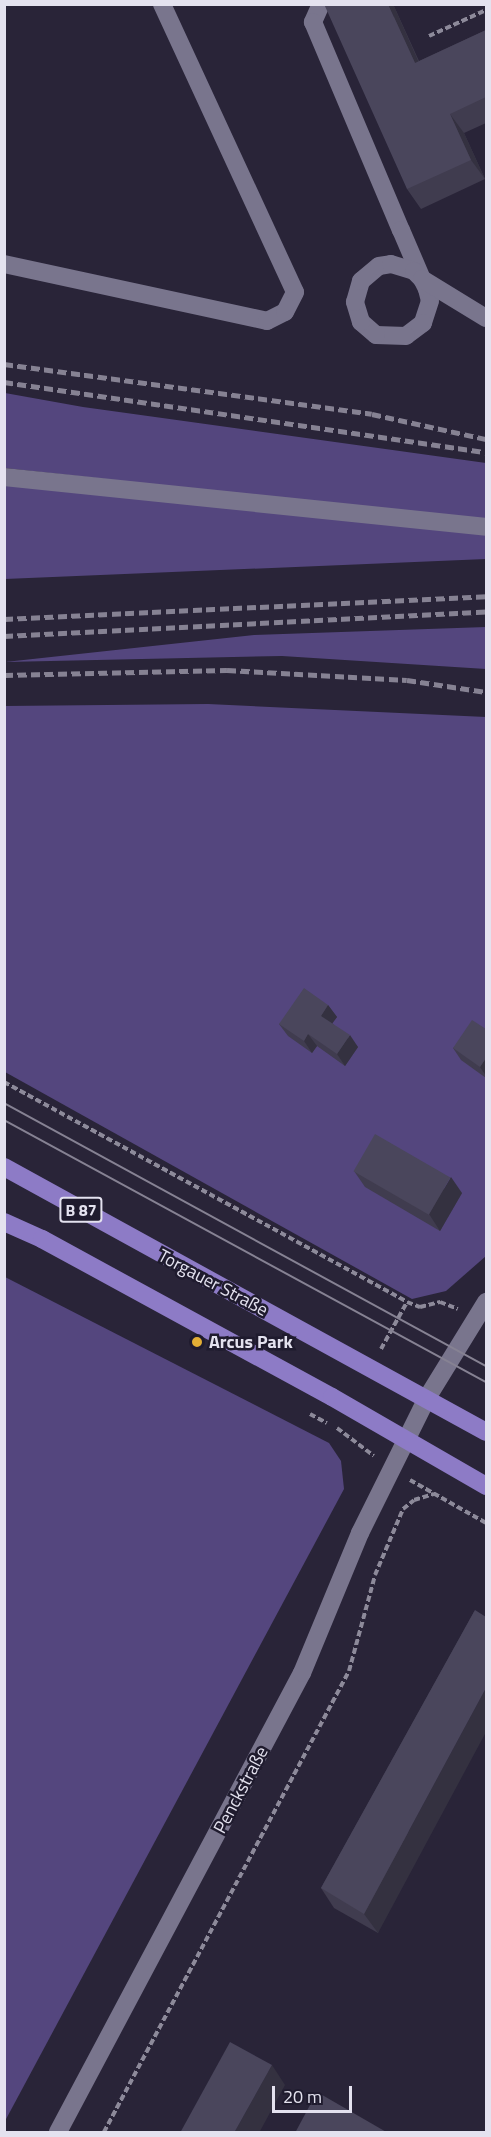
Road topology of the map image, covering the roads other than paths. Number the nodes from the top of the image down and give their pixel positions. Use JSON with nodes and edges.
{"nodes":[{"id":1,"x":162,"y":4,"type":"edge"},
{"id":2,"x":321,"y":4,"type":"edge"},
{"id":3,"x":4,"y":264,"type":"edge"},
{"id":4,"x":422,"y":279,"type":"junction"},
{"id":5,"x":486,"y":318,"type":"edge"},
{"id":6,"x":4,"y":477,"type":"edge"},
{"id":7,"x":486,"y":527,"type":"edge"},
{"id":8,"x":4,"y":1167,"type":"edge"},
{"id":9,"x":4,"y":1222,"type":"edge"},
{"id":10,"x":486,"y":1302,"type":"edge"},
{"id":11,"x":427,"y":1398,"type":"junction"},
{"id":12,"x":486,"y":1432,"type":"edge"},
{"id":13,"x":406,"y":1439,"type":"junction"},
{"id":14,"x":486,"y":1486,"type":"edge"},
{"id":15,"x":58,"y":2133,"type":"edge"}],
"edges":[{"from":1,"to":3,"type":"street"},
{"from":2,"to":4,"type":"street"},
{"from":4,"to":4,"type":"street"},
{"from":4,"to":5,"type":"street"},
{"from":6,"to":7,"type":"street"},
{"from":8,"to":11,"type":"main road","name":"Torgauer Straße","number":"B 87"},
{"from":9,"to":13,"type":"main road","number":"B 87"},
{"from":10,"to":11,"type":"street","name":"Penckstraße"},
{"from":11,"to":12,"type":"main road","name":"Torgauer Straße","number":"B 87"},
{"from":11,"to":13,"type":"street","name":"Penckstraße"},
{"from":13,"to":14,"type":"main road","number":"B 87"},
{"from":13,"to":15,"type":"street","name":"Penckstraße"}]}
